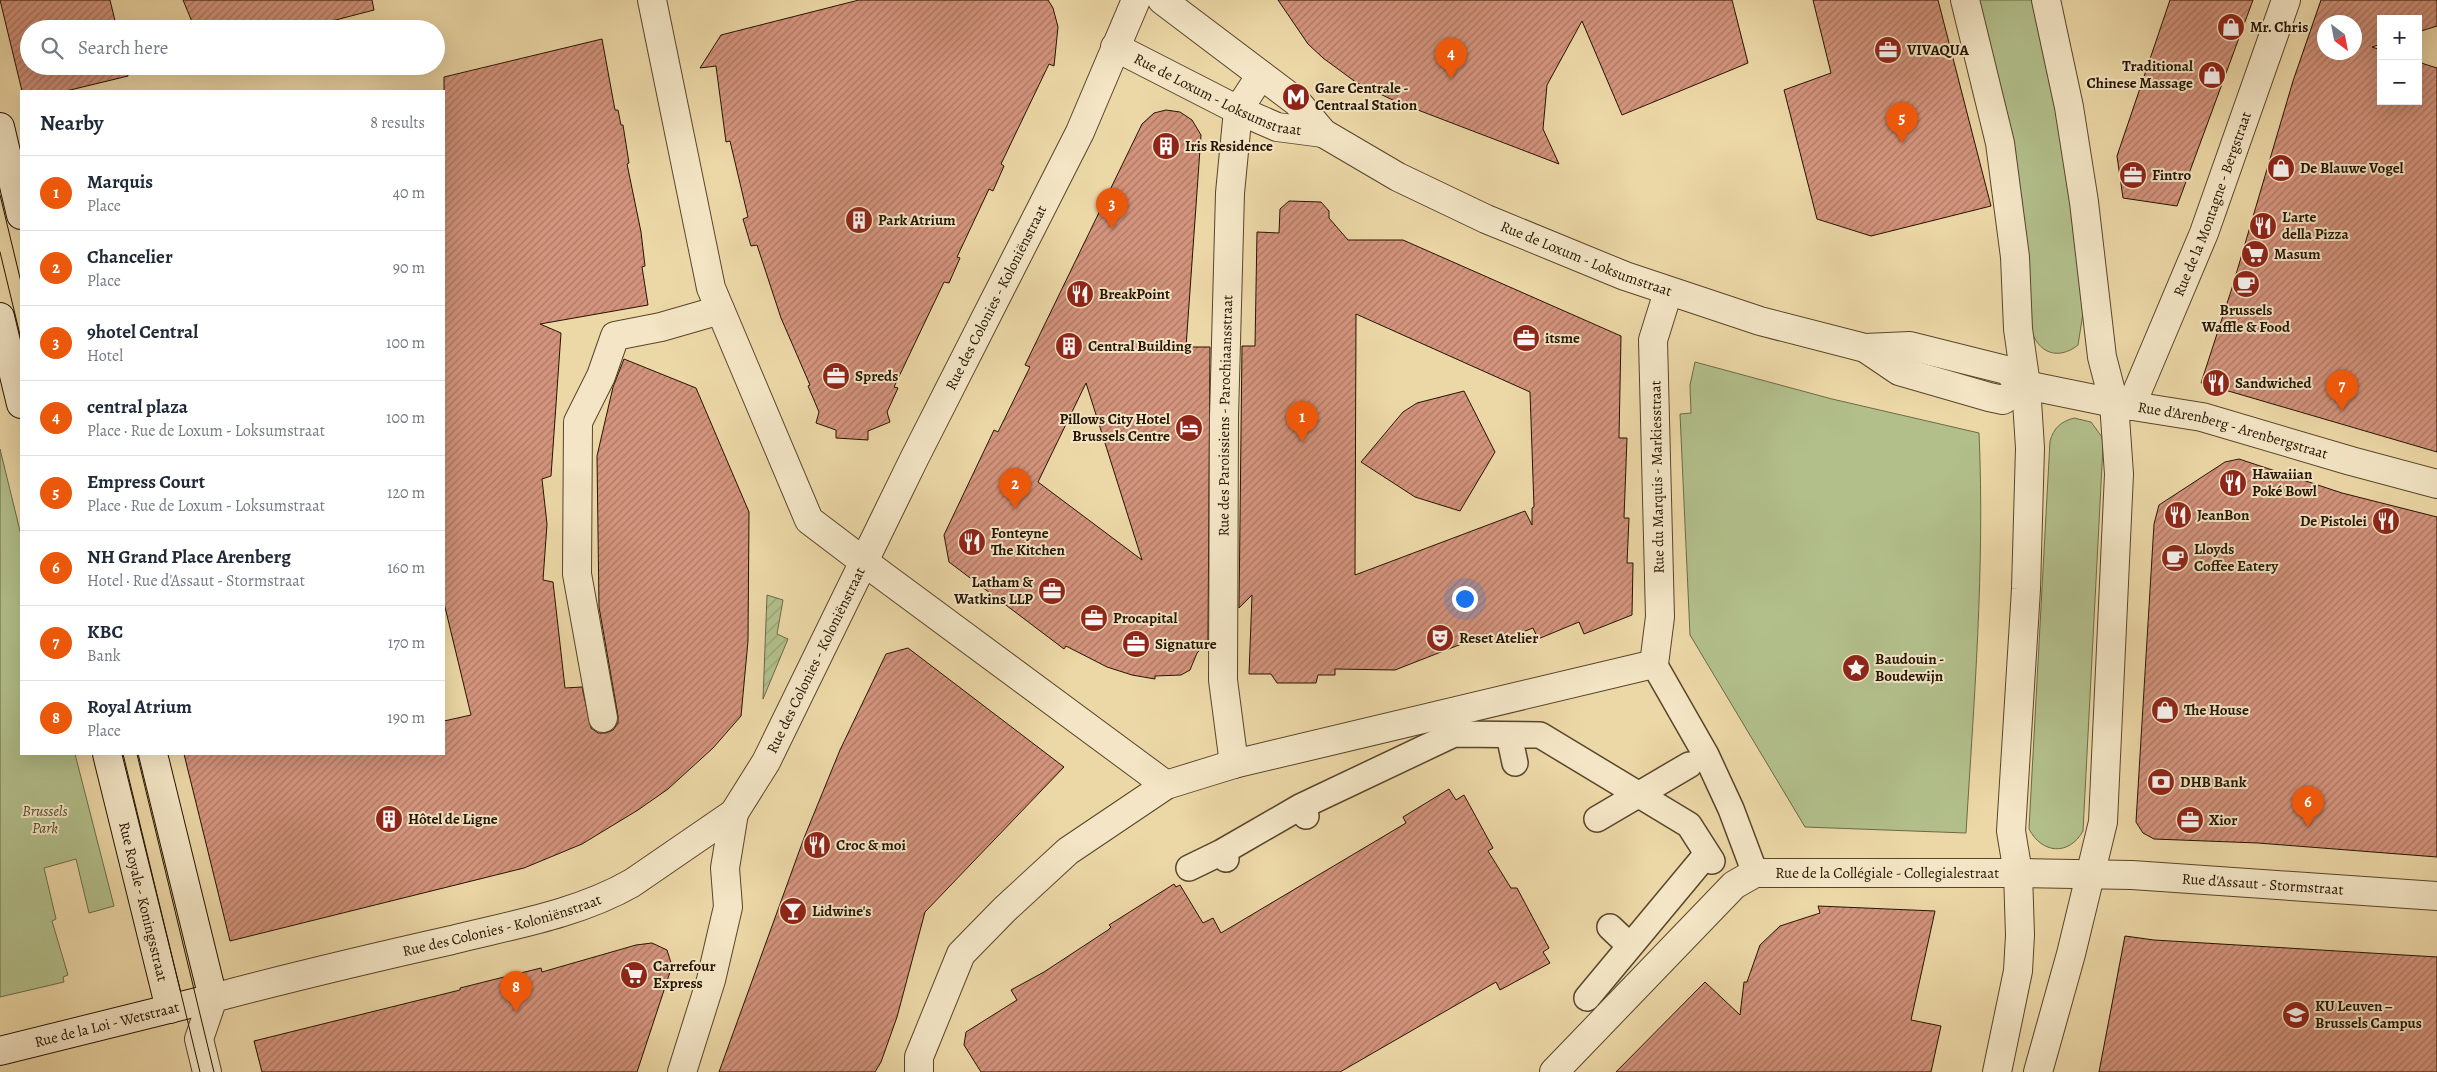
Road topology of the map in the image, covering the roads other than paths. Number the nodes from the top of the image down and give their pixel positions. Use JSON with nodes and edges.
{"nodes":[{"id":1,"x":652,"y":0,"type":"edge"},
{"id":2,"x":1136,"y":0,"type":"edge"},
{"id":3,"x":1162,"y":0,"type":"edge"},
{"id":4,"x":1965,"y":0,"type":"edge"},
{"id":5,"x":2046,"y":0,"type":"edge"},
{"id":6,"x":2286,"y":0,"type":"edge"},
{"id":7,"x":1115,"y":48,"type":"junction"},
{"id":8,"x":1261,"y":75,"type":"junction"},
{"id":9,"x":1238,"y":110,"type":"junction"},
{"id":10,"x":0,"y":127,"type":"edge"},
{"id":11,"x":1323,"y":134,"type":"junction"},
{"id":12,"x":20,"y":211,"type":"edge"},
{"id":13,"x":1668,"y":292,"type":"junction"},
{"id":14,"x":720,"y":310,"type":"junction"},
{"id":15,"x":0,"y":317,"type":"edge"},
{"id":16,"x":2026,"y":385,"type":"junction"},
{"id":17,"x":20,"y":400,"type":"edge"},
{"id":18,"x":2123,"y":404,"type":"junction"},
{"id":19,"x":2437,"y":484,"type":"edge"},
{"id":20,"x":864,"y":561,"type":"junction"},
{"id":21,"x":1654,"y":664,"type":"junction"},
{"id":22,"x":603,"y":718,"type":"dead end"},
{"id":23,"x":1509,"y":735,"type":"junction"},
{"id":24,"x":107,"y":755,"type":"edge"},
{"id":25,"x":153,"y":755,"type":"edge"},
{"id":26,"x":1515,"y":763,"type":"dead end"},
{"id":27,"x":1234,"y":764,"type":"junction"},
{"id":28,"x":1689,"y":765,"type":"dead end"},
{"id":29,"x":1166,"y":785,"type":"junction"},
{"id":30,"x":1638,"y":794,"type":"junction"},
{"id":31,"x":734,"y":813,"type":"junction"},
{"id":32,"x":1597,"y":819,"type":"dead end"},
{"id":33,"x":1189,"y":868,"type":"dead end"},
{"id":34,"x":1755,"y":873,"type":"junction"},
{"id":35,"x":2018,"y":873,"type":"junction"},
{"id":36,"x":2089,"y":875,"type":"junction"},
{"id":37,"x":2437,"y":896,"type":"edge"},
{"id":38,"x":1610,"y":927,"type":"dead end"},
{"id":39,"x":1630,"y":946,"type":"junction"},
{"id":40,"x":213,"y":998,"type":"junction"},
{"id":41,"x":1587,"y":998,"type":"dead end"},
{"id":42,"x":170,"y":1009,"type":"junction"},
{"id":43,"x":200,"y":1039,"type":"junction"},
{"id":44,"x":0,"y":1051,"type":"edge"},
{"id":45,"x":207,"y":1072,"type":"edge"},
{"id":46,"x":682,"y":1072,"type":"edge"},
{"id":47,"x":919,"y":1072,"type":"edge"},
{"id":48,"x":1554,"y":1072,"type":"edge"},
{"id":49,"x":1997,"y":1072,"type":"edge"},
{"id":50,"x":2038,"y":1072,"type":"edge"}],
"edges":[{"from":1,"to":14,"type":"street"},
{"from":2,"to":7,"type":"street","name":"Rue des Colonies - Koloniënstraat"},
{"from":3,"to":8,"type":"street","name":"Rue de Loxum - Loksumstraat"},
{"from":4,"to":16,"type":"street"},
{"from":5,"to":18,"type":"street"},
{"from":6,"to":18,"type":"street","name":"Rue de la Montagne - Bergstraat"},
{"from":7,"to":9,"type":"street","name":"Rue de Loxum - Loksumstraat"},
{"from":7,"to":20,"type":"street","name":"Rue des Colonies - Koloniënstraat"},
{"from":8,"to":9,"type":"street","name":"Rue des Paroissiens - Parochiaansstraat"},
{"from":8,"to":11,"type":"street","name":"Rue de Loxum - Loksumstraat"},
{"from":9,"to":11,"type":"street","name":"Rue de Loxum - Loksumstraat"},
{"from":9,"to":27,"type":"street","name":"Rue des Paroissiens - Parochiaansstraat"},
{"from":10,"to":12,"type":"street"},
{"from":11,"to":13,"type":"street","name":"Rue de Loxum - Loksumstraat"},
{"from":13,"to":16,"type":"street","name":"Rue de Loxum - Loksumstraat"},
{"from":13,"to":21,"type":"street","name":"Rue du Marquis - Markiesstraat"},
{"from":14,"to":20,"type":"street"},
{"from":14,"to":22,"type":"street"},
{"from":15,"to":17,"type":"street"},
{"from":16,"to":18,"type":"street","name":"Rue d'Arenberg - Arenbergstraat"},
{"from":16,"to":35,"type":"street"},
{"from":18,"to":19,"type":"street","name":"Rue d'Arenberg - Arenbergstraat"},
{"from":18,"to":36,"type":"street"},
{"from":20,"to":29,"type":"street"},
{"from":20,"to":31,"type":"street","name":"Rue des Colonies - Koloniënstraat"},
{"from":21,"to":27,"type":"street"},
{"from":21,"to":34,"type":"street"},
{"from":23,"to":26,"type":"street"},
{"from":23,"to":30,"type":"street"},
{"from":23,"to":33,"type":"street"},
{"from":24,"to":42,"type":"street","name":"Rue Royale - Koningsstraat"},
{"from":25,"to":40,"type":"street"},
{"from":27,"to":29,"type":"street"},
{"from":28,"to":30,"type":"street"},
{"from":29,"to":47,"type":"street"},
{"from":30,"to":32,"type":"street"},
{"from":30,"to":39,"type":"street"},
{"from":31,"to":40,"type":"street","name":"Rue des Colonies - Koloniënstraat"},
{"from":31,"to":46,"type":"street"},
{"from":34,"to":35,"type":"street","name":"Rue de la Collégiale - Collegialestraat"},
{"from":34,"to":48,"type":"street"},
{"from":35,"to":36,"type":"street","name":"Rue de la Collégiale - Collegialestraat"},
{"from":35,"to":49,"type":"street"},
{"from":36,"to":37,"type":"street","name":"Rue d'Assaut - Stormstraat"},
{"from":36,"to":50,"type":"street"},
{"from":38,"to":39,"type":"street"},
{"from":39,"to":41,"type":"street"},
{"from":40,"to":42,"type":"street","name":"Rue de la Loi - Wetstraat"},
{"from":40,"to":43,"type":"street"},
{"from":42,"to":43,"type":"street"},
{"from":42,"to":44,"type":"street","name":"Rue de la Loi - Wetstraat"},
{"from":43,"to":45,"type":"street"}]}
